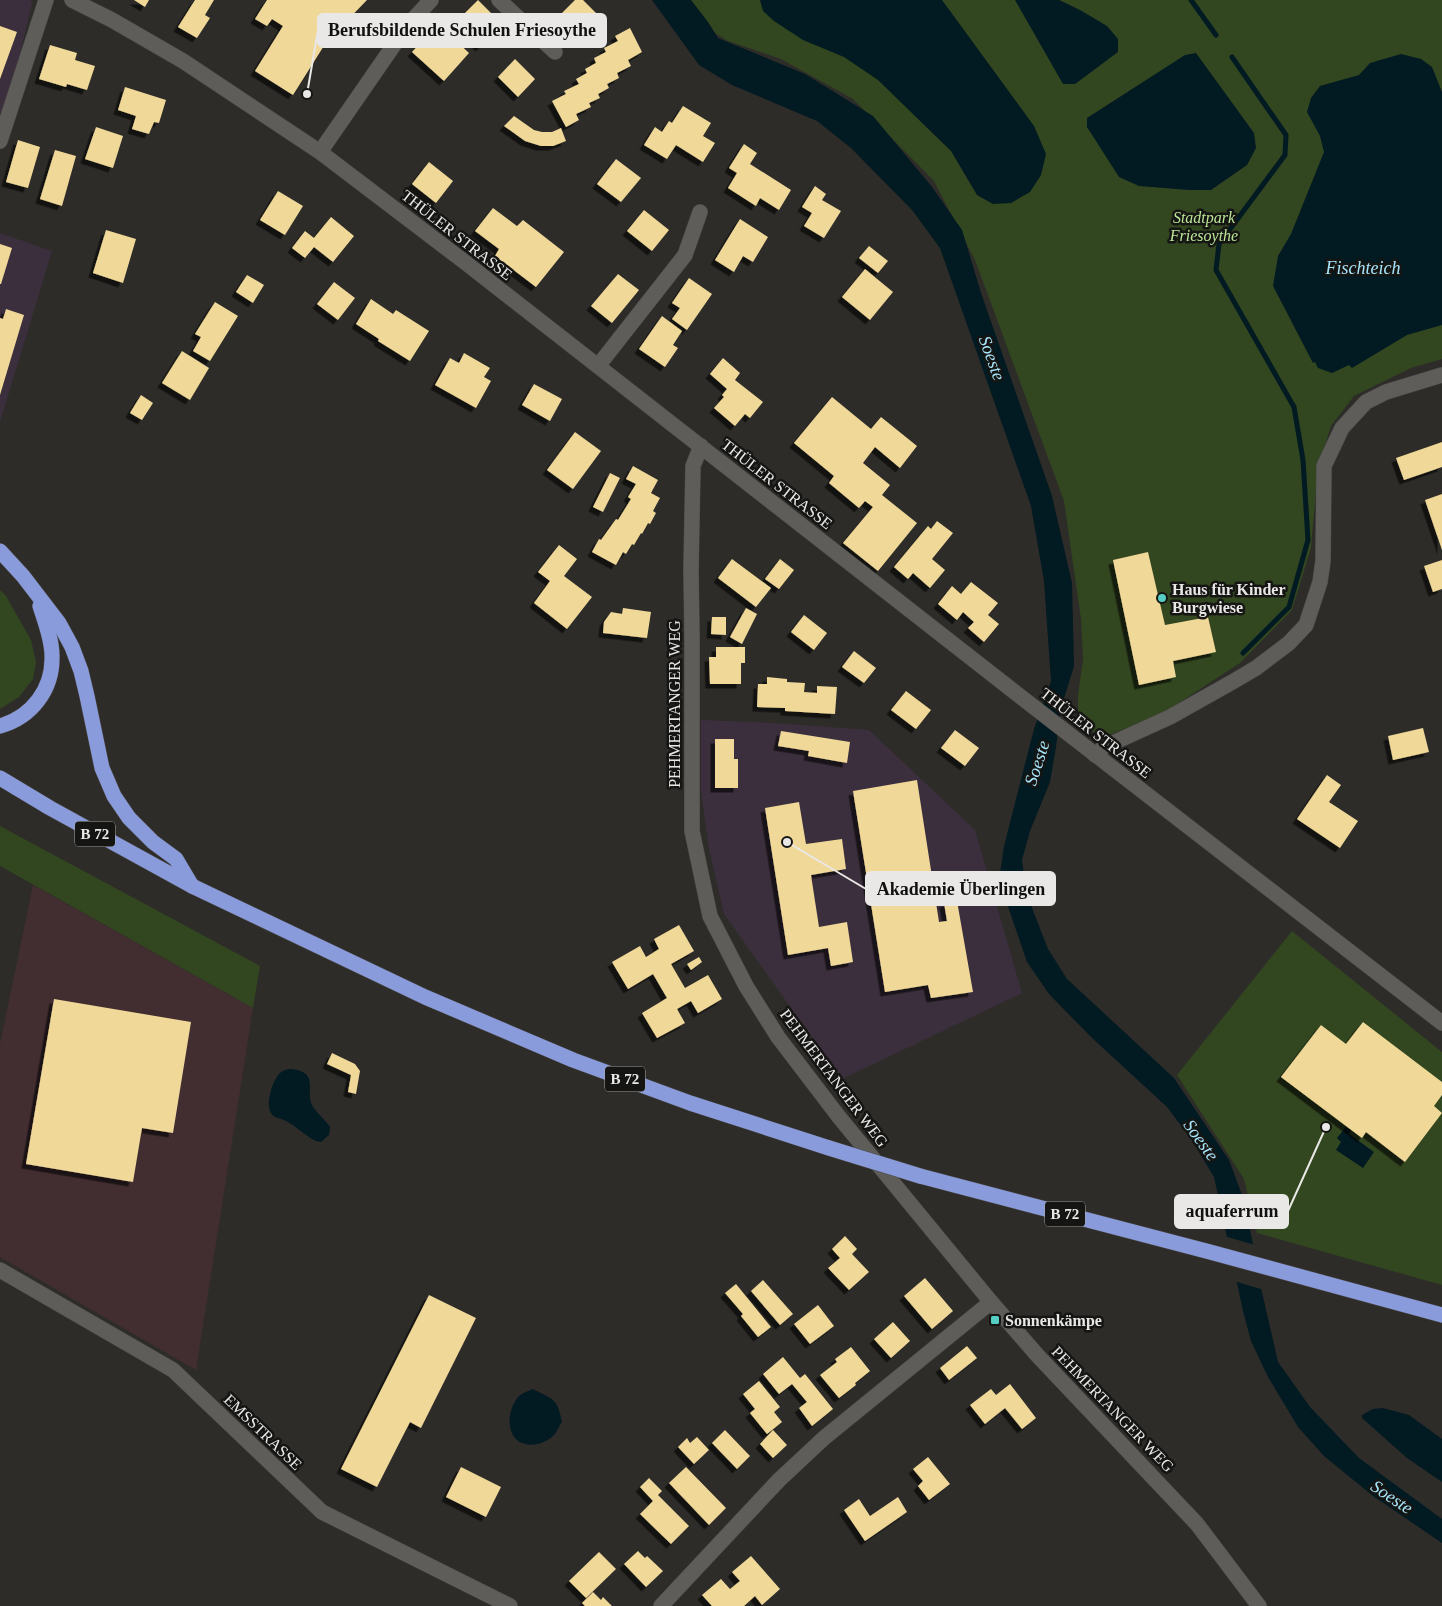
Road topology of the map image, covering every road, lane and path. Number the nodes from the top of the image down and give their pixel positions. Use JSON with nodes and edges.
{"nodes":[{"id":1,"x":46,"y":0,"type":"edge"},
{"id":2,"x":72,"y":0,"type":"edge"},
{"id":3,"x":431,"y":0,"type":"edge"},
{"id":4,"x":500,"y":0,"type":"edge"},
{"id":5,"x":555,"y":52,"type":"dead end"},
{"id":6,"x":0,"y":141,"type":"edge"},
{"id":7,"x":320,"y":152,"type":"junction"},
{"id":8,"x":700,"y":212,"type":"dead end"},
{"id":9,"x":598,"y":366,"type":"junction"},
{"id":10,"x":1442,"y":375,"type":"edge"},
{"id":11,"x":701,"y":446,"type":"junction"},
{"id":12,"x":0,"y":551,"type":"edge"},
{"id":13,"x":36,"y":593,"type":"junction"},
{"id":14,"x":0,"y":726,"type":"edge"},
{"id":15,"x":1095,"y":755,"type":"junction"},
{"id":16,"x":0,"y":778,"type":"edge"},
{"id":17,"x":192,"y":886,"type":"junction"},
{"id":18,"x":1442,"y":1023,"type":"edge"},
{"id":19,"x":0,"y":1270,"type":"edge"},
{"id":20,"x":991,"y":1302,"type":"junction"},
{"id":21,"x":1442,"y":1315,"type":"edge"},
{"id":22,"x":510,"y":1606,"type":"edge"},
{"id":23,"x":661,"y":1606,"type":"edge"},
{"id":24,"x":1259,"y":1606,"type":"edge"}],
"edges":[{"from":1,"to":6,"type":"street"},
{"from":2,"to":7,"type":"street","name":"THÜLER STRASSE"},
{"from":3,"to":7,"type":"street"},
{"from":4,"to":5,"type":"street"},
{"from":7,"to":9,"type":"street","name":"THÜLER STRASSE"},
{"from":8,"to":9,"type":"street"},
{"from":9,"to":11,"type":"street","name":"THÜLER STRASSE"},
{"from":10,"to":15,"type":"street"},
{"from":11,"to":15,"type":"street","name":"THÜLER STRASSE"},
{"from":11,"to":20,"type":"street","name":"PEHMERTANGER WEG"},
{"from":12,"to":13,"type":"highway","number":"B 72"},
{"from":13,"to":14,"type":"highway","number":"B 72"},
{"from":13,"to":17,"type":"highway","number":"B 72"},
{"from":15,"to":18,"type":"street","name":"THÜLER STRASSE"},
{"from":16,"to":17,"type":"highway","number":"B 72"},
{"from":17,"to":21,"type":"highway","number":"B 72","bridge":true},
{"from":19,"to":22,"type":"street","name":"EMSSTRASSE"},
{"from":20,"to":23,"type":"street"},
{"from":20,"to":24,"type":"street","name":"PEHMERTANGER WEG"}]}
